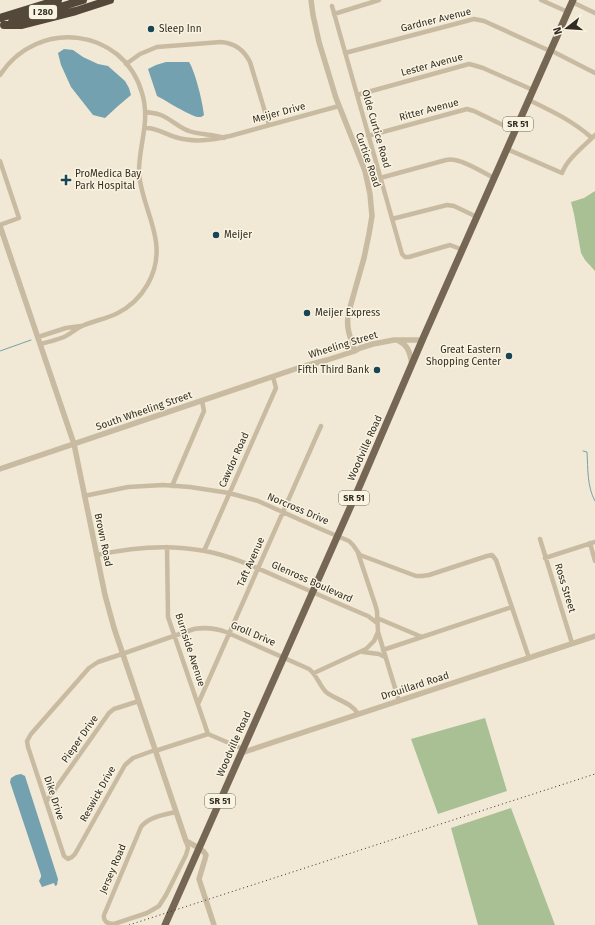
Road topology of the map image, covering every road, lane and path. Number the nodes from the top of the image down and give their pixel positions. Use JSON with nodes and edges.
{"nodes":[{"id":1,"x":50,"y":0,"type":"edge"},
{"id":2,"x":58,"y":0,"type":"edge"},
{"id":3,"x":83,"y":0,"type":"edge"},
{"id":4,"x":110,"y":0,"type":"edge"},
{"id":5,"x":311,"y":0,"type":"edge"},
{"id":6,"x":379,"y":0,"type":"edge"},
{"id":7,"x":541,"y":0,"type":"edge"},
{"id":8,"x":573,"y":1,"type":"edge"},
{"id":9,"x":332,"y":6,"type":"dead end"},
{"id":10,"x":26,"y":10,"type":"junction"},
{"id":11,"x":568,"y":12,"type":"junction"},
{"id":12,"x":595,"y":13,"type":"edge"},
{"id":13,"x":334,"y":14,"type":"junction"},
{"id":14,"x":1,"y":23,"type":"edge"},
{"id":15,"x":550,"y":51,"type":"junction"},
{"id":16,"x":345,"y":53,"type":"junction"},
{"id":17,"x":126,"y":64,"type":"junction"},
{"id":18,"x":595,"y":73,"type":"edge"},
{"id":19,"x":0,"y":75,"type":"edge"},
{"id":20,"x":533,"y":90,"type":"junction"},
{"id":21,"x":357,"y":95,"type":"junction"},
{"id":22,"x":529,"y":100,"type":"junction"},
{"id":23,"x":339,"y":106,"type":"junction"},
{"id":24,"x":146,"y":112,"type":"junction"},
{"id":25,"x":269,"y":125,"type":"junction"},
{"id":26,"x":145,"y":128,"type":"junction"},
{"id":27,"x":515,"y":131,"type":"junction"},
{"id":28,"x":368,"y":136,"type":"junction"},
{"id":29,"x":593,"y":137,"type":"edge"},
{"id":30,"x":224,"y":138,"type":"junction"},
{"id":31,"x":507,"y":149,"type":"junction"},
{"id":32,"x":0,"y":161,"type":"edge"},
{"id":33,"x":380,"y":178,"type":"junction"},
{"id":34,"x":494,"y":178,"type":"junction"},
{"id":35,"x":477,"y":218,"type":"junction"},
{"id":36,"x":392,"y":219,"type":"junction"},
{"id":37,"x":0,"y":226,"type":"edge"},
{"id":38,"x":463,"y":250,"type":"junction"},
{"id":39,"x":83,"y":326,"type":"junction"},
{"id":40,"x":38,"y":337,"type":"junction"},
{"id":41,"x":396,"y":340,"type":"junction"},
{"id":42,"x":422,"y":340,"type":"junction"},
{"id":43,"x":41,"y":344,"type":"junction"},
{"id":44,"x":355,"y":351,"type":"junction"},
{"id":45,"x":412,"y":364,"type":"junction"},
{"id":46,"x":293,"y":370,"type":"joint"},
{"id":47,"x":273,"y":377,"type":"junction"},
{"id":48,"x":202,"y":401,"type":"junction"},
{"id":49,"x":321,"y":426,"type":"dead end"},
{"id":50,"x":74,"y":444,"type":"junction"},
{"id":51,"x":0,"y":469,"type":"edge"},
{"id":52,"x":172,"y":486,"type":"junction"},
{"id":53,"x":229,"y":493,"type":"junction"},
{"id":54,"x":84,"y":496,"type":"junction"},
{"id":55,"x":283,"y":512,"type":"junction"},
{"id":56,"x":337,"y":536,"type":"junction"},
{"id":57,"x":540,"y":539,"type":"dead end"},
{"id":58,"x":595,"y":542,"type":"edge"},
{"id":59,"x":590,"y":543,"type":"junction"},
{"id":60,"x":167,"y":547,"type":"junction"},
{"id":61,"x":204,"y":551,"type":"junction"},
{"id":62,"x":358,"y":553,"type":"junction"},
{"id":63,"x":97,"y":556,"type":"junction"},
{"id":64,"x":545,"y":558,"type":"junction"},
{"id":65,"x":595,"y":561,"type":"edge"},
{"id":66,"x":258,"y":568,"type":"junction"},
{"id":67,"x":312,"y":592,"type":"junction"},
{"id":68,"x":512,"y":607,"type":"junction"},
{"id":69,"x":377,"y":621,"type":"junction"},
{"id":70,"x":378,"y":632,"type":"junction"},
{"id":71,"x":230,"y":634,"type":"junction"},
{"id":72,"x":175,"y":636,"type":"junction"},
{"id":73,"x":595,"y":636,"type":"edge"},
{"id":74,"x":422,"y":637,"type":"junction"},
{"id":75,"x":572,"y":643,"type":"junction"},
{"id":76,"x":383,"y":650,"type":"junction"},
{"id":77,"x":362,"y":652,"type":"junction"},
{"id":78,"x":122,"y":654,"type":"junction"},
{"id":79,"x":283,"y":657,"type":"junction"},
{"id":80,"x":385,"y":657,"type":"junction"},
{"id":81,"x":529,"y":658,"type":"junction"},
{"id":82,"x":314,"y":673,"type":"junction"},
{"id":83,"x":139,"y":701,"type":"junction"},
{"id":84,"x":398,"y":701,"type":"junction"},
{"id":85,"x":198,"y":704,"type":"junction"},
{"id":86,"x":358,"y":714,"type":"junction"},
{"id":87,"x":208,"y":734,"type":"junction"},
{"id":88,"x":28,"y":740,"type":"joint"},
{"id":89,"x":155,"y":751,"type":"junction"},
{"id":90,"x":242,"y":751,"type":"junction"},
{"id":91,"x":46,"y":802,"type":"junction"},
{"id":92,"x":175,"y":812,"type":"junction"},
{"id":93,"x":186,"y":841,"type":"junction"},
{"id":94,"x":199,"y":848,"type":"junction"},
{"id":95,"x":68,"y":859,"type":"joint"},
{"id":96,"x":165,"y":925,"type":"edge"},
{"id":97,"x":214,"y":925,"type":"edge"}],
"edges":[{"from":1,"to":10,"type":"highway"},
{"from":2,"to":10,"type":"highway","number":"I 280"},
{"from":3,"to":14,"type":"highway","number":"I 280"},
{"from":4,"to":14,"type":"highway"},
{"from":5,"to":23,"type":"street","name":"Curtice Road"},
{"from":6,"to":13,"type":"street"},
{"from":7,"to":11,"type":"street"},
{"from":8,"to":11,"type":"main road","name":"Woodville Road","number":"SR 51"},
{"from":8,"to":12,"type":"street"},
{"from":9,"to":13,"type":"street","name":"Olde Curtice Road"},
{"from":10,"to":14,"type":"highway","number":"I 280"},
{"from":11,"to":15,"type":"main road","name":"Woodville Road","number":"SR 51"},
{"from":13,"to":16,"type":"street","name":"Olde Curtice Road"},
{"from":15,"to":16,"type":"street","name":"Gardner Avenue"},
{"from":15,"to":18,"type":"street","name":"Gardner Avenue"},
{"from":15,"to":20,"type":"main road","name":"Woodville Road","number":"SR 51"},
{"from":16,"to":21,"type":"street","name":"Olde Curtice Road"},
{"from":17,"to":19,"type":"street"},
{"from":17,"to":24,"type":"street"},
{"from":17,"to":25,"type":"street"},
{"from":20,"to":21,"type":"street","name":"Lester Avenue"},
{"from":20,"to":22,"type":"main road","name":"Woodville Road","number":"SR 51"},
{"from":21,"to":28,"type":"street","name":"Olde Curtice Road"},
{"from":22,"to":27,"type":"main road","name":"Woodville Road","number":"SR 51"},
{"from":22,"to":29,"type":"street"},
{"from":23,"to":25,"type":"street","name":"Meijer Drive"},
{"from":23,"to":44,"type":"street","name":"Curtice Road"},
{"from":24,"to":26,"type":"street"},
{"from":24,"to":30,"type":"street","name":"Meijer Drive"},
{"from":25,"to":30,"type":"street","name":"Meijer Drive"},
{"from":26,"to":30,"type":"street","name":"Meijer Drive"},
{"from":26,"to":39,"type":"street"},
{"from":27,"to":28,"type":"street","name":"Ritter Avenue"},
{"from":27,"to":31,"type":"main road","name":"Woodville Road","number":"SR 51"},
{"from":28,"to":33,"type":"street","name":"Olde Curtice Road"},
{"from":29,"to":31,"type":"street"},
{"from":31,"to":34,"type":"main road","name":"Woodville Road","number":"SR 51"},
{"from":32,"to":37,"type":"street"},
{"from":33,"to":34,"type":"street"},
{"from":33,"to":36,"type":"street","name":"Olde Curtice Road"},
{"from":34,"to":35,"type":"main road","name":"Woodville Road","number":"SR 51"},
{"from":35,"to":36,"type":"street"},
{"from":35,"to":38,"type":"main road","name":"Woodville Road","number":"SR 51"},
{"from":36,"to":38,"type":"street","name":"Olde Curtice Road"},
{"from":37,"to":40,"type":"street","name":"Brown Road"},
{"from":38,"to":42,"type":"main road","name":"Woodville Road","number":"SR 51"},
{"from":39,"to":40,"type":"street"},
{"from":39,"to":43,"type":"street"},
{"from":40,"to":43,"type":"street","name":"Brown Road"},
{"from":41,"to":42,"type":"street","name":"Wheeling Street"},
{"from":41,"to":44,"type":"street","name":"Wheeling Street"},
{"from":41,"to":45,"type":"street"},
{"from":42,"to":45,"type":"main road","name":"Woodville Road","number":"SR 51"},
{"from":43,"to":50,"type":"street","name":"Brown Road"},
{"from":44,"to":46,"type":"street","name":"Wheeling Street"},
{"from":45,"to":56,"type":"main road","name":"Woodville Road","number":"SR 51"},
{"from":46,"to":47,"type":"street","name":"South Wheeling Street"},
{"from":47,"to":48,"type":"street","name":"South Wheeling Street"},
{"from":47,"to":53,"type":"street","name":"Cawdor Road"},
{"from":48,"to":50,"type":"street","name":"South Wheeling Street"},
{"from":48,"to":52,"type":"street"},
{"from":49,"to":55,"type":"street","name":"Taft Avenue"},
{"from":50,"to":51,"type":"street","name":"South Wheeling Street"},
{"from":50,"to":54,"type":"street","name":"Brown Road"},
{"from":52,"to":53,"type":"street","name":"Norcross Drive"},
{"from":52,"to":54,"type":"street","name":"Norcross Drive"},
{"from":53,"to":55,"type":"street","name":"Norcross Drive"},
{"from":53,"to":61,"type":"street","name":"Cawdor Road"},
{"from":54,"to":63,"type":"street","name":"Brown Road"},
{"from":55,"to":56,"type":"street","name":"Norcross Drive"},
{"from":55,"to":66,"type":"street","name":"Taft Avenue"},
{"from":56,"to":62,"type":"street","name":"Norcross Drive"},
{"from":56,"to":67,"type":"main road","name":"Woodville Road","number":"SR 51"},
{"from":57,"to":64,"type":"street","name":"Ross Street"},
{"from":58,"to":59,"type":"street"},
{"from":59,"to":64,"type":"street"},
{"from":59,"to":65,"type":"street"},
{"from":60,"to":61,"type":"street","name":"Glenross Boulevard"},
{"from":60,"to":63,"type":"street","name":"Glenross Boulevard"},
{"from":60,"to":72,"type":"street","name":"Burnside Avenue"},
{"from":61,"to":66,"type":"street","name":"Glenross Boulevard"},
{"from":62,"to":68,"type":"street","name":"Norcross Drive"},
{"from":62,"to":69,"type":"street"},
{"from":63,"to":78,"type":"street","name":"Brown Road"},
{"from":64,"to":75,"type":"street","name":"Ross Street"},
{"from":66,"to":67,"type":"street","name":"Glenross Boulevard"},
{"from":66,"to":71,"type":"street","name":"Taft Avenue"},
{"from":67,"to":69,"type":"street","name":"Glenross Boulevard"},
{"from":67,"to":79,"type":"main road","name":"Woodville Road","number":"SR 51"},
{"from":68,"to":74,"type":"street"},
{"from":68,"to":81,"type":"street"},
{"from":69,"to":70,"type":"street"},
{"from":69,"to":74,"type":"street","name":"Glenross Boulevard"},
{"from":70,"to":76,"type":"street"},
{"from":70,"to":77,"type":"street"},
{"from":71,"to":72,"type":"street","name":"Groll Drive"},
{"from":71,"to":79,"type":"street","name":"Groll Drive"},
{"from":71,"to":85,"type":"street","name":"Taft Avenue"},
{"from":72,"to":78,"type":"street","name":"Groll Drive"},
{"from":72,"to":85,"type":"street","name":"Burnside Avenue"},
{"from":73,"to":75,"type":"street","name":"Drouillard Road"},
{"from":74,"to":76,"type":"street"},
{"from":75,"to":81,"type":"street","name":"Drouillard Road"},
{"from":76,"to":80,"type":"street"},
{"from":77,"to":80,"type":"street"},
{"from":77,"to":82,"type":"street"},
{"from":78,"to":83,"type":"street","name":"Brown Road"},
{"from":78,"to":88,"type":"street","name":"Groll Drive"},
{"from":79,"to":82,"type":"street","name":"Groll Drive"},
{"from":79,"to":90,"type":"main road","name":"Woodville Road","number":"SR 51"},
{"from":80,"to":84,"type":"street"},
{"from":81,"to":84,"type":"street","name":"Drouillard Road"},
{"from":82,"to":86,"type":"street"},
{"from":83,"to":89,"type":"street","name":"Brown Road"},
{"from":83,"to":91,"type":"street","name":"Pieper Drive"},
{"from":84,"to":86,"type":"street","name":"Drouillard Road"},
{"from":85,"to":87,"type":"street","name":"Burnside Avenue"},
{"from":86,"to":90,"type":"street","name":"Drouillard Road"},
{"from":87,"to":89,"type":"street","name":"Reswick Drive"},
{"from":87,"to":90,"type":"street"},
{"from":88,"to":91,"type":"street","name":"Dike Drive"},
{"from":89,"to":92,"type":"street","name":"Brown Road"},
{"from":89,"to":95,"type":"street","name":"Reswick Drive"},
{"from":90,"to":94,"type":"main road","name":"Woodville Road","number":"SR 51"},
{"from":91,"to":95,"type":"street","name":"Dike Drive"},
{"from":92,"to":93,"type":"street","name":"Brown Road"},
{"from":92,"to":93,"type":"street","name":"Jersey Road"},
{"from":93,"to":94,"type":"street"},
{"from":94,"to":96,"type":"main road","name":"Woodville Road","number":"SR 51"},
{"from":94,"to":97,"type":"street"}]}
